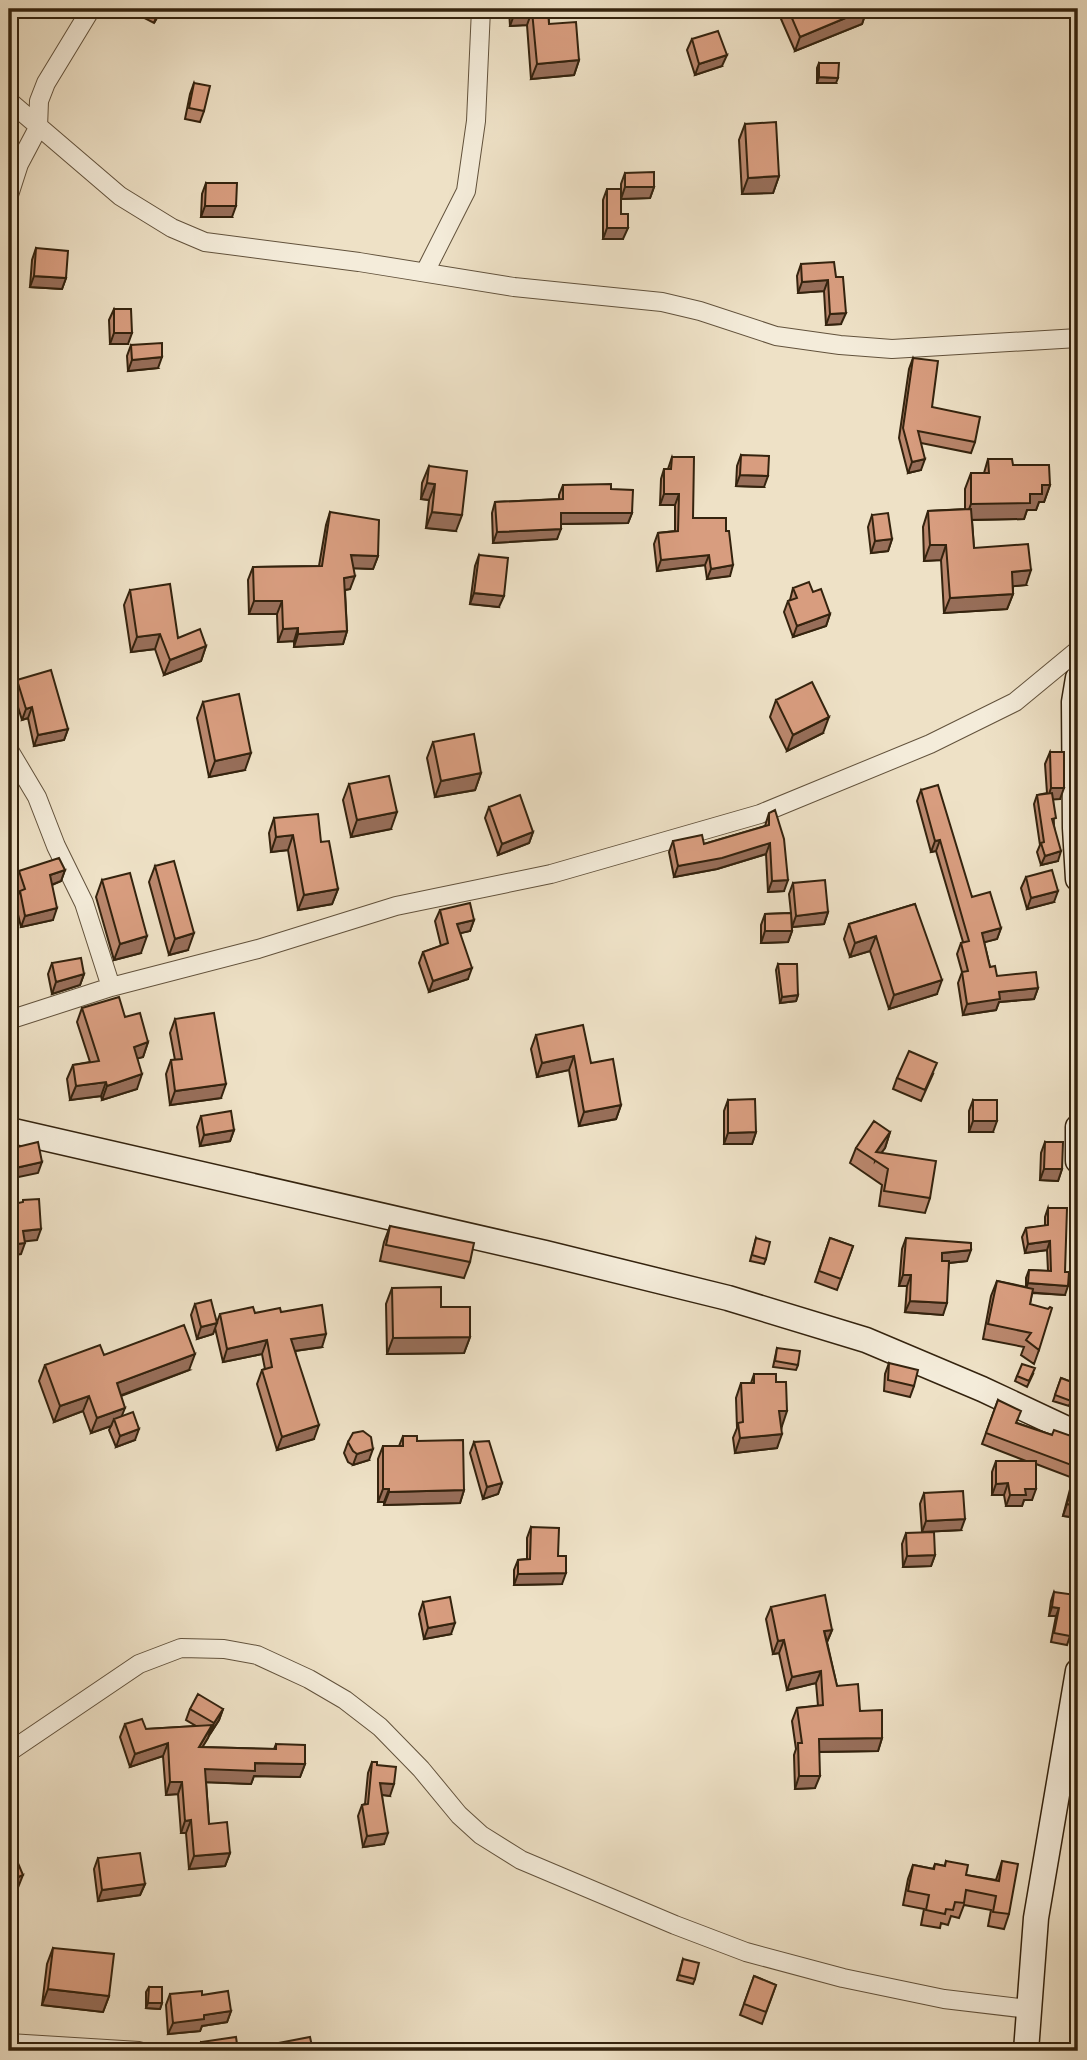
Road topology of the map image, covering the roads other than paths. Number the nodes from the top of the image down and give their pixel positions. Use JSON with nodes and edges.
{"nodes":[{"id":1,"x":91,"y":9,"type":"edge"},
{"id":2,"x":481,"y":9,"type":"edge"},
{"id":3,"x":9,"y":101,"type":"edge"},
{"id":4,"x":38,"y":128,"type":"junction"},
{"id":5,"x":9,"y":195,"type":"edge"},
{"id":6,"x":425,"y":272,"type":"junction"},
{"id":7,"x":1078,"y":338,"type":"edge"},
{"id":8,"x":1078,"y":650,"type":"edge"},
{"id":9,"x":1078,"y":678,"type":"edge"},
{"id":10,"x":9,"y":750,"type":"edge"},
{"id":11,"x":1078,"y":879,"type":"edge"},
{"id":12,"x":111,"y":987,"type":"junction"},
{"id":13,"x":9,"y":1020,"type":"edge"},
{"id":14,"x":1078,"y":1127,"type":"edge"},
{"id":15,"x":9,"y":1129,"type":"edge"},
{"id":16,"x":1078,"y":1161,"type":"edge"},
{"id":17,"x":1078,"y":1434,"type":"edge"},
{"id":18,"x":1078,"y":1671,"type":"edge"},
{"id":19,"x":9,"y":1752,"type":"edge"},
{"id":20,"x":1028,"y":2009,"type":"junction"},
{"id":21,"x":9,"y":2043,"type":"edge"},
{"id":22,"x":139,"y":2051,"type":"edge"},
{"id":23,"x":1026,"y":2051,"type":"edge"}],
"edges":[{"from":1,"to":4,"type":"street"},
{"from":2,"to":6,"type":"street"},
{"from":3,"to":4,"type":"street"},
{"from":4,"to":5,"type":"street"},
{"from":4,"to":6,"type":"street"},
{"from":6,"to":7,"type":"street"},
{"from":8,"to":12,"type":"street"},
{"from":9,"to":11,"type":"main road"},
{"from":10,"to":12,"type":"street"},
{"from":12,"to":13,"type":"street"},
{"from":14,"to":16,"type":"main road"},
{"from":15,"to":17,"type":"main road"},
{"from":18,"to":20,"type":"main road"},
{"from":19,"to":20,"type":"street"},
{"from":20,"to":23,"type":"main road"},
{"from":21,"to":22,"type":"street"}]}
